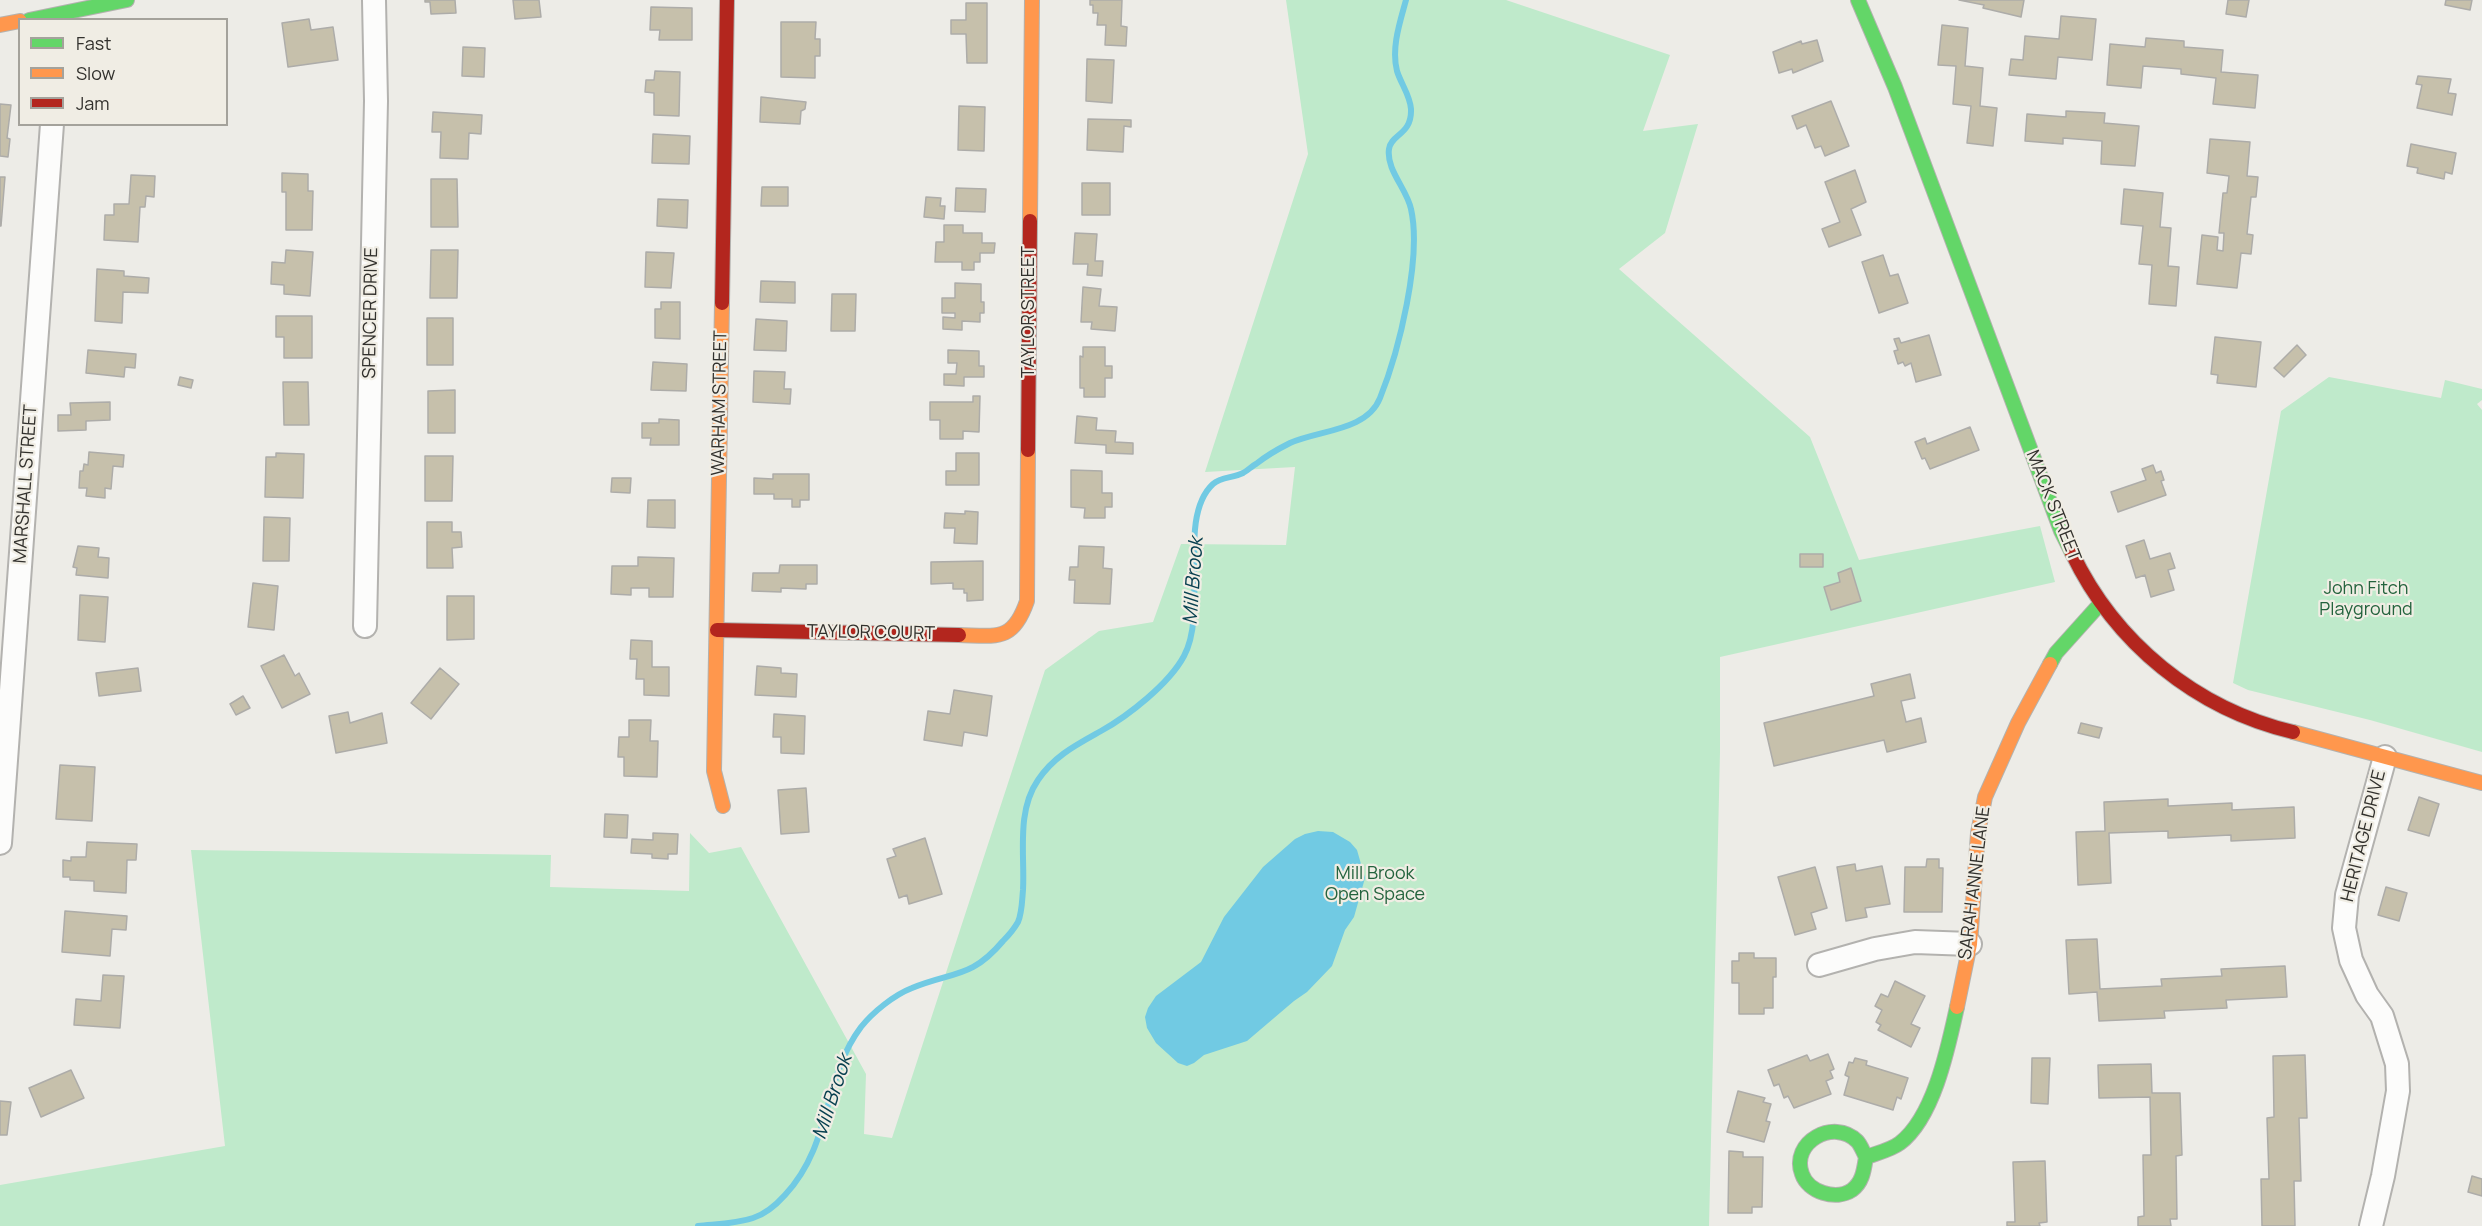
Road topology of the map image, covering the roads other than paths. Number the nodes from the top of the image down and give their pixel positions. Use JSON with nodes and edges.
{"nodes":[{"id":1,"x":127,"y":0,"type":"edge"},
{"id":2,"x":374,"y":0,"type":"edge"},
{"id":3,"x":727,"y":0,"type":"edge"},
{"id":4,"x":1032,"y":0,"type":"edge"},
{"id":5,"x":1858,"y":0,"type":"edge"},
{"id":6,"x":59,"y":16,"type":"edge"},
{"id":7,"x":44,"y":18,"type":"edge"},
{"id":8,"x":18,"y":21,"type":"edge"},
{"id":9,"x":0,"y":25,"type":"edge"},
{"id":10,"x":51,"y":126,"type":"edge"},
{"id":11,"x":2100,"y":604,"type":"junction"},
{"id":12,"x":1020,"y":622,"type":"joint"},
{"id":13,"x":365,"y":627,"type":"dead end"},
{"id":14,"x":717,"y":630,"type":"junction"},
{"id":15,"x":2385,"y":757,"type":"junction"},
{"id":16,"x":2482,"y":783,"type":"edge"},
{"id":17,"x":723,"y":806,"type":"dead end"},
{"id":18,"x":0,"y":843,"type":"edge"},
{"id":19,"x":1970,"y":944,"type":"junction"},
{"id":20,"x":1819,"y":965,"type":"dead end"},
{"id":21,"x":1866,"y":1157,"type":"junction"},
{"id":22,"x":2371,"y":1226,"type":"edge"}],
"edges":[{"from":1,"to":6,"type":"street"},
{"from":2,"to":13,"type":"street","name":"SPENCER DRIVE"},
{"from":3,"to":14,"type":"street","name":"WARHAM STREET"},
{"from":4,"to":12,"type":"street","name":"TAYLOR STREET"},
{"from":5,"to":11,"type":"street","name":"MACK STREET"},
{"from":6,"to":7,"type":"street"},
{"from":8,"to":9,"type":"street"},
{"from":10,"to":18,"type":"street","name":"MARSHALL STREET"},
{"from":11,"to":15,"type":"street","name":"MACK STREET"},
{"from":11,"to":19,"type":"street","name":"SARAH ANNE LANE"},
{"from":12,"to":14,"type":"street","name":"TAYLOR COURT"},
{"from":14,"to":17,"type":"street","name":"WARHAM STREET"},
{"from":15,"to":16,"type":"street","name":"MACK STREET"},
{"from":15,"to":22,"type":"street","name":"HERITAGE DRIVE"},
{"from":19,"to":20,"type":"street"},
{"from":19,"to":21,"type":"street","name":"SARAH ANNE LANE"},
{"from":21,"to":21,"type":"street"}]}
